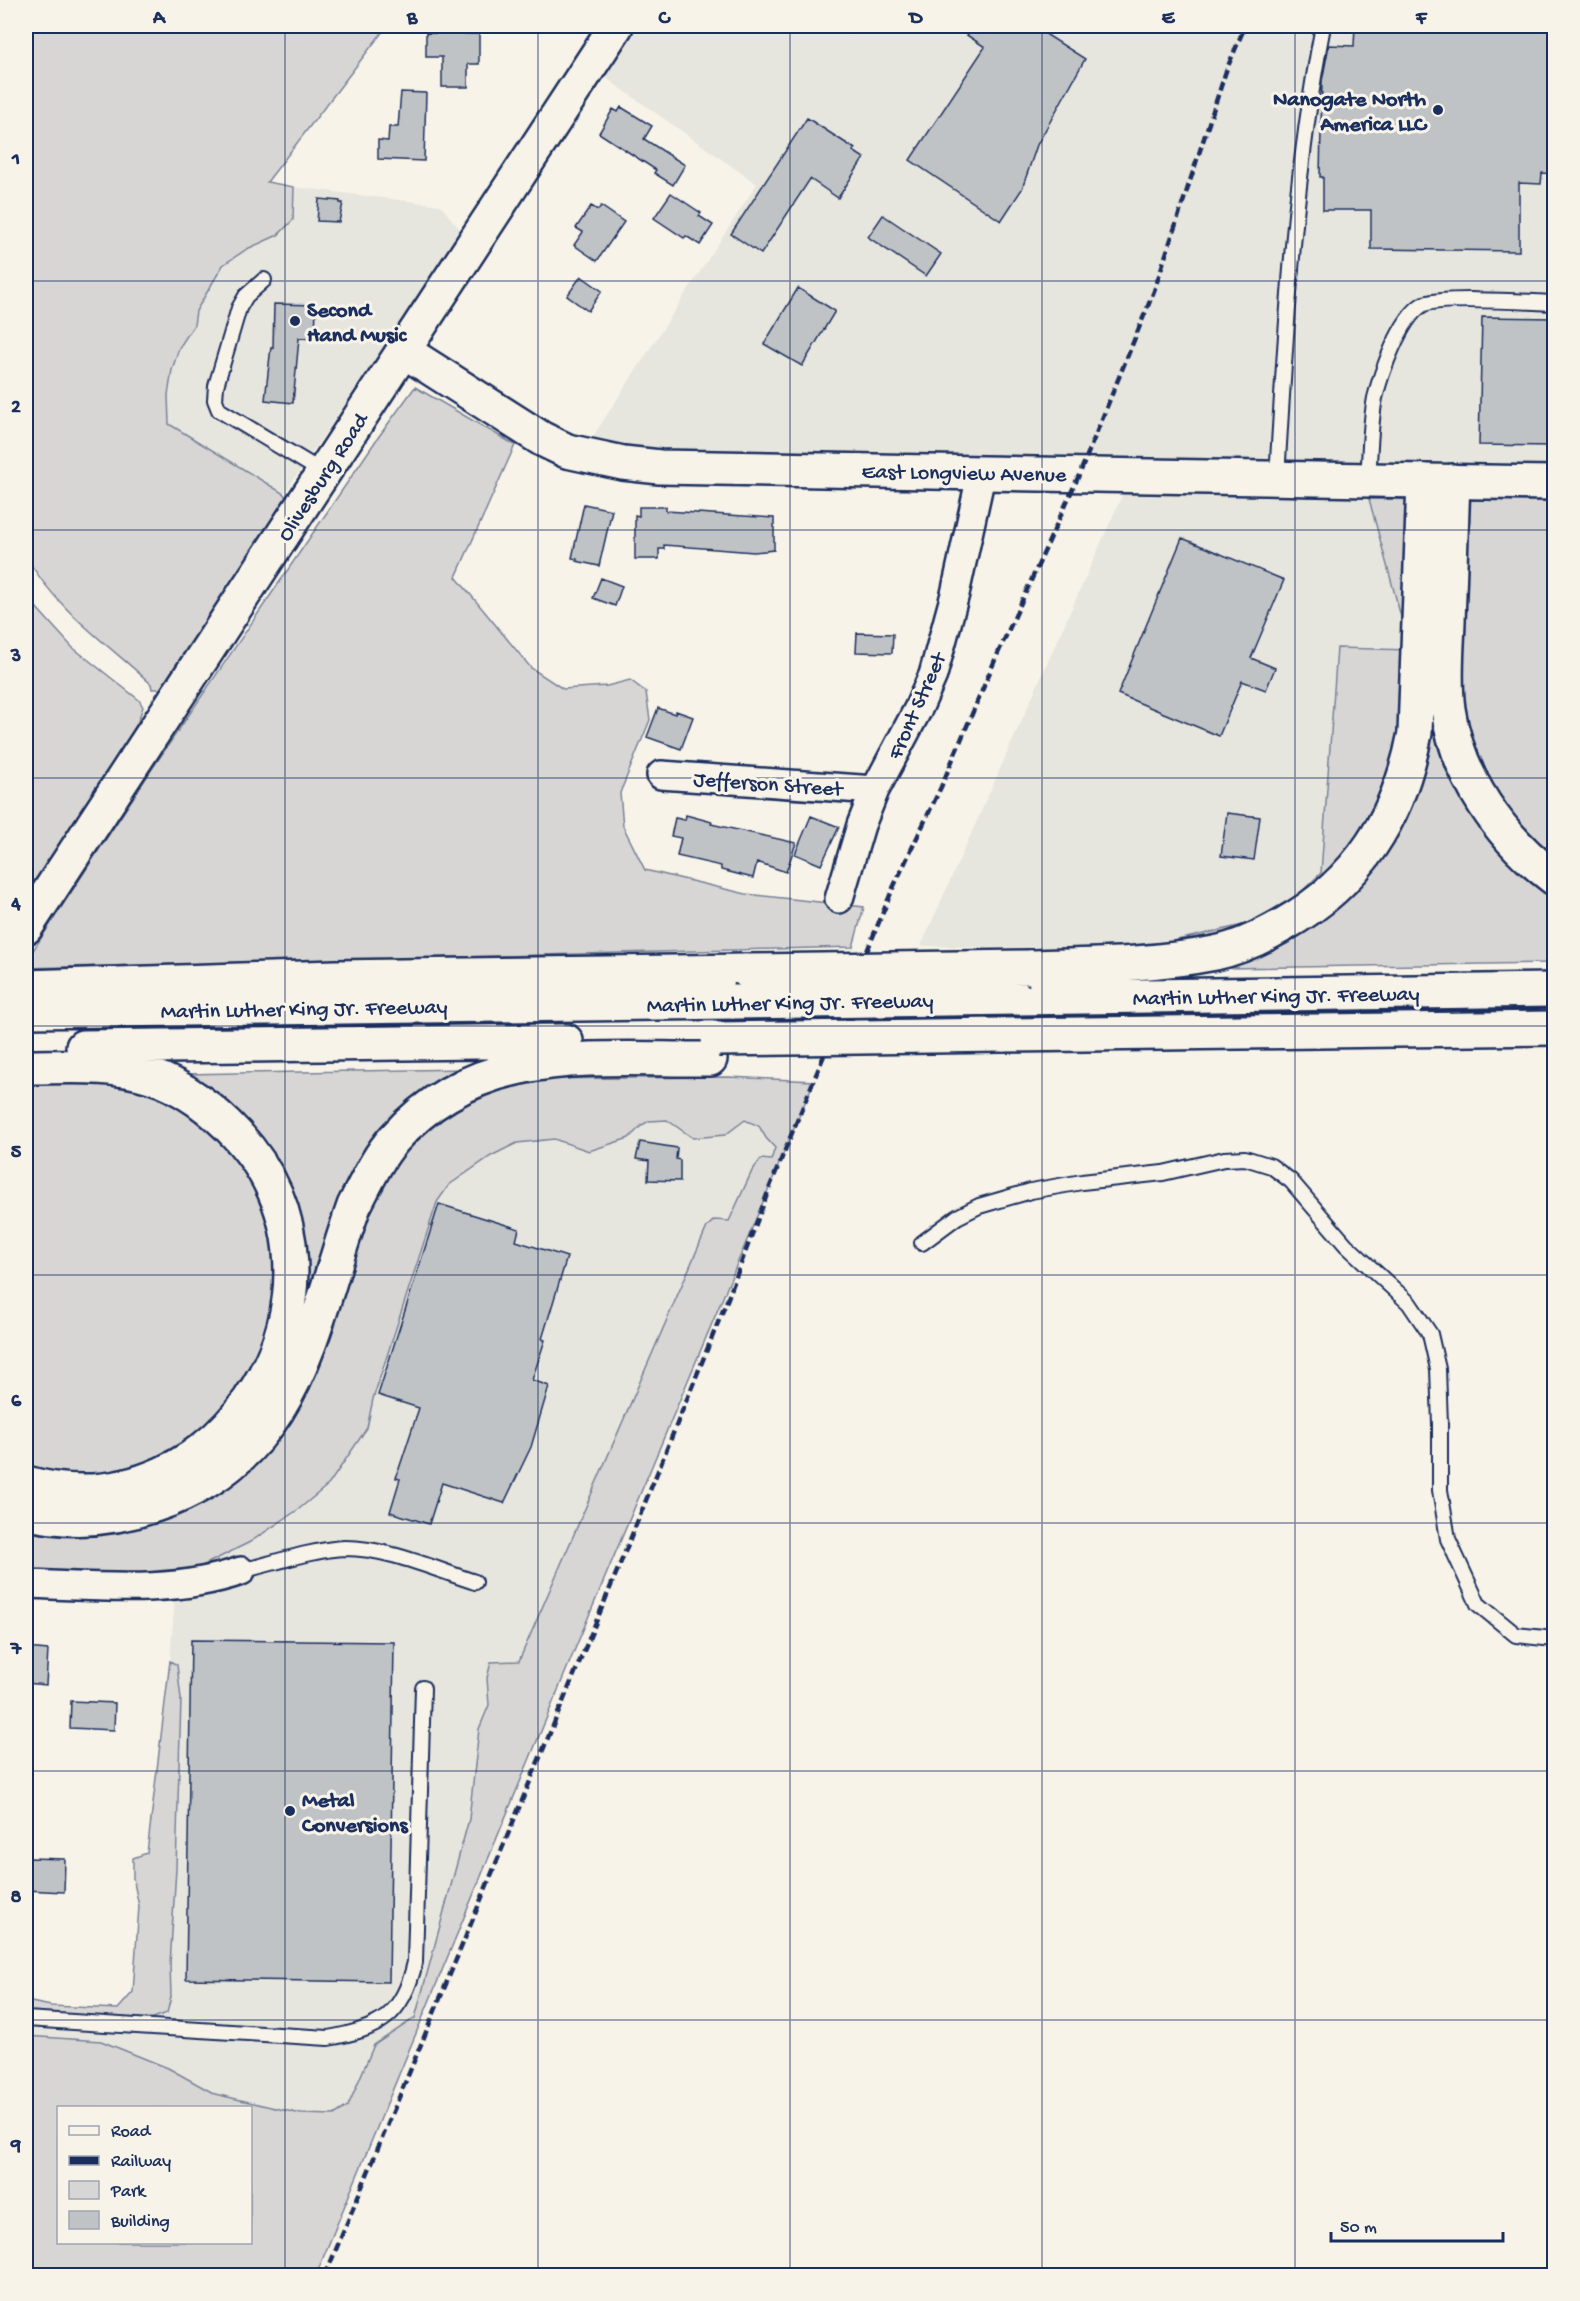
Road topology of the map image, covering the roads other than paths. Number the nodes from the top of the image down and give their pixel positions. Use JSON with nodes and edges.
{"nodes":[{"id":1,"x":616,"y":26,"type":"edge"},
{"id":2,"x":1323,"y":26,"type":"edge"},
{"id":3,"x":264,"y":280,"type":"dead end"},
{"id":4,"x":1554,"y":303,"type":"edge"},
{"id":5,"x":404,"y":351,"type":"junction"},
{"id":6,"x":982,"y":471,"type":"junction"},
{"id":7,"x":324,"y":473,"type":"junction"},
{"id":8,"x":1277,"y":478,"type":"junction"},
{"id":9,"x":1368,"y":480,"type":"junction"},
{"id":10,"x":1438,"y":481,"type":"junction"},
{"id":11,"x":1554,"y":483,"type":"edge"},
{"id":12,"x":661,"y":775,"type":"dead end"},
{"id":13,"x":875,"y":790,"type":"junction"},
{"id":14,"x":1554,"y":878,"type":"edge"},
{"id":15,"x":839,"y":899,"type":"dead end"},
{"id":16,"x":26,"y":927,"type":"edge"},
{"id":17,"x":26,"y":987,"type":"edge"},
{"id":18,"x":1554,"y":990,"type":"edge"},
{"id":19,"x":112,"y":997,"type":"junction"},
{"id":20,"x":26,"y":1011,"type":"edge"},
{"id":21,"x":1554,"y":1028,"type":"edge"},
{"id":22,"x":1333,"y":1031,"type":"junction"},
{"id":23,"x":1554,"y":1046,"type":"edge"},
{"id":24,"x":26,"y":1048,"type":"edge"},
{"id":25,"x":714,"y":1049,"type":"junction"},
{"id":26,"x":74,"y":1057,"type":"junction"},
{"id":27,"x":26,"y":1067,"type":"edge"},
{"id":28,"x":922,"y":1243,"type":"dead end"},
{"id":29,"x":26,"y":1482,"type":"edge"},
{"id":30,"x":26,"y":1512,"type":"edge"},
{"id":31,"x":241,"y":1571,"type":"joint"},
{"id":32,"x":475,"y":1582,"type":"dead end"},
{"id":33,"x":26,"y":1584,"type":"edge"},
{"id":34,"x":1554,"y":1639,"type":"edge"},
{"id":35,"x":423,"y":1688,"type":"dead end"},
{"id":36,"x":26,"y":2019,"type":"edge"}],
"edges":[{"from":1,"to":5,"type":"main road","name":"Olivesburg Road"},
{"from":2,"to":8,"type":"lane"},
{"from":3,"to":7,"type":"lane"},
{"from":4,"to":9,"type":"lane"},
{"from":5,"to":6,"type":"main road","name":"East Longview Avenue"},
{"from":5,"to":7,"type":"main road","name":"Olivesburg Road"},
{"from":6,"to":8,"type":"main road","name":"East Longview Avenue"},
{"from":6,"to":13,"type":"street","name":"Front Street"},
{"from":7,"to":16,"type":"main road","name":"Olivesburg Road"},
{"from":8,"to":9,"type":"main road","name":"East Longview Avenue"},
{"from":9,"to":10,"type":"main road","name":"East Longview Avenue"},
{"from":10,"to":11,"type":"main road","name":"East Longview Avenue"},
{"from":10,"to":14,"type":"main road"},
{"from":10,"to":19,"type":"main road","bridge":true},
{"from":12,"to":13,"type":"street","name":"Jefferson Street"},
{"from":13,"to":15,"type":"street","name":"Front Street"},
{"from":17,"to":19,"type":"main road"},
{"from":18,"to":19,"type":"main road","name":"Martin Luther King Jr. Freeway","bridge":true},
{"from":19,"to":20,"type":"main road","name":"Martin Luther King Jr. Freeway"},
{"from":21,"to":22,"type":"main road","name":"Martin Luther King Jr. Freeway"},
{"from":22,"to":23,"type":"main road"},
{"from":22,"to":25,"type":"main road","name":"Martin Luther King Jr. Freeway","bridge":true},
{"from":24,"to":26,"type":"main road","name":"Martin Luther King Jr. Freeway"},
{"from":25,"to":26,"type":"main road","name":"Martin Luther King Jr. Freeway"},
{"from":25,"to":30,"type":"main road"},
{"from":26,"to":27,"type":"main road"},
{"from":26,"to":29,"type":"main road"},
{"from":28,"to":34,"type":"lane"},
{"from":31,"to":32,"type":"lane"},
{"from":31,"to":33,"type":"street"},
{"from":35,"to":36,"type":"lane"}]}
